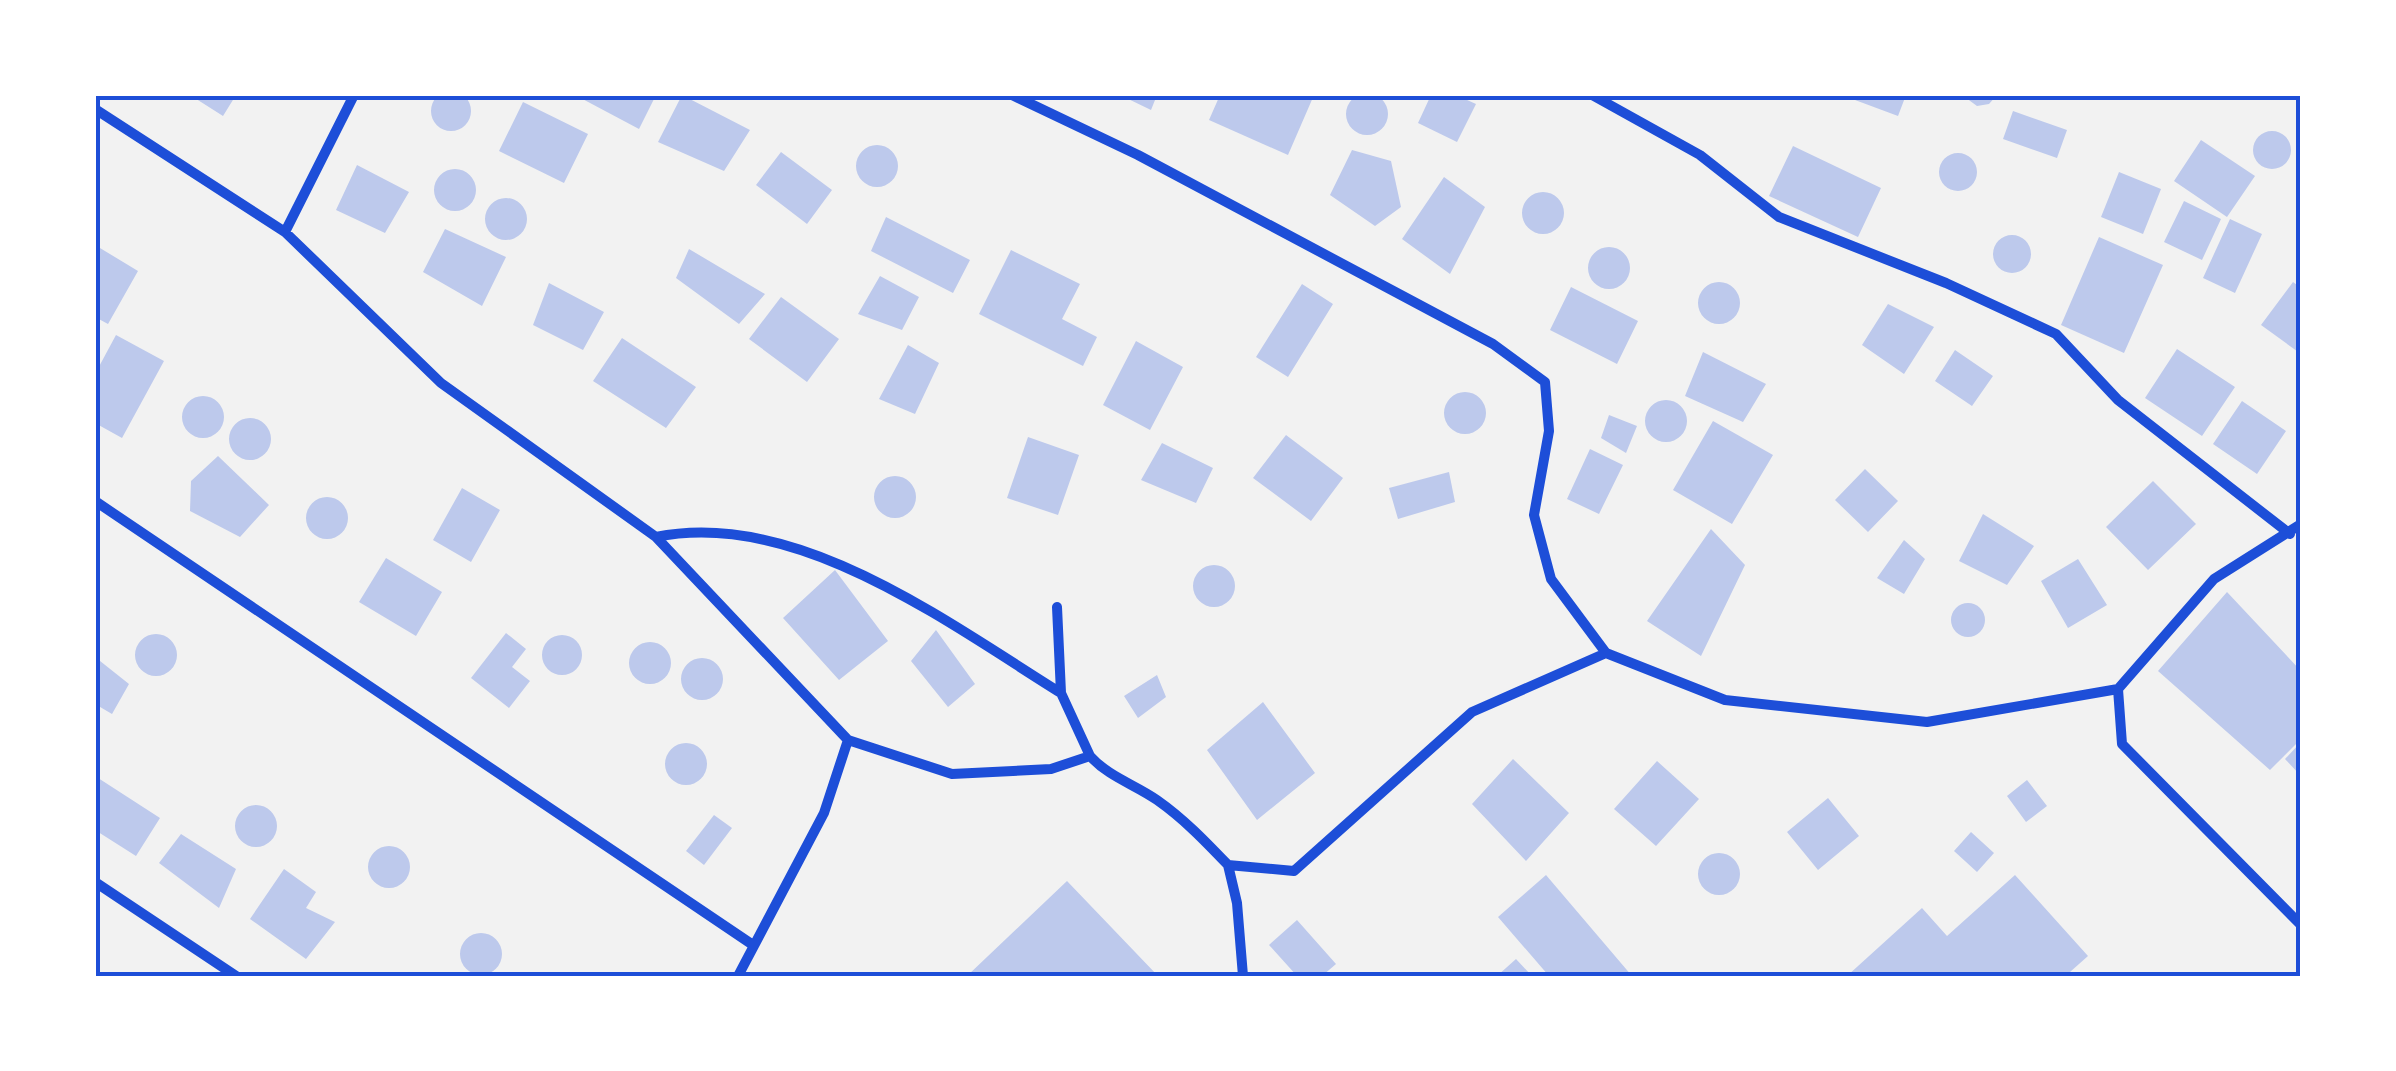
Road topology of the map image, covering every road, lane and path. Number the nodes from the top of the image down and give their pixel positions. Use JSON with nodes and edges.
{"nodes":[{"id":1,"x":354,"y":95,"type":"edge"},
{"id":2,"x":1012,"y":95,"type":"edge"},
{"id":3,"x":1592,"y":95,"type":"edge"},
{"id":4,"x":95,"y":109,"type":"edge"},
{"id":5,"x":286,"y":232,"type":"junction"},
{"id":6,"x":95,"y":502,"type":"edge"},
{"id":7,"x":2301,"y":524,"type":"edge"},
{"id":8,"x":2290,"y":534,"type":"junction"},
{"id":9,"x":656,"y":536,"type":"junction"},
{"id":10,"x":1057,"y":607,"type":"dead end"},
{"id":11,"x":1606,"y":653,"type":"junction"},
{"id":12,"x":2118,"y":689,"type":"junction"},
{"id":13,"x":1062,"y":694,"type":"junction"},
{"id":14,"x":848,"y":740,"type":"junction"},
{"id":15,"x":1090,"y":756,"type":"junction"},
{"id":16,"x":1228,"y":865,"type":"junction"},
{"id":17,"x":95,"y":882,"type":"edge"},
{"id":18,"x":2301,"y":925,"type":"edge"},
{"id":19,"x":753,"y":945,"type":"junction"},
{"id":20,"x":236,"y":976,"type":"edge"},
{"id":21,"x":738,"y":976,"type":"edge"},
{"id":22,"x":1242,"y":976,"type":"edge"}],
"edges":[{"from":1,"to":5,"type":"street"},
{"from":2,"to":11,"type":"street"},
{"from":3,"to":8,"type":"street"},
{"from":4,"to":5,"type":"street"},
{"from":5,"to":9,"type":"street"},
{"from":6,"to":19,"type":"street"},
{"from":7,"to":8,"type":"street"},
{"from":8,"to":12,"type":"street"},
{"from":9,"to":13,"type":"street"},
{"from":9,"to":14,"type":"street"},
{"from":10,"to":13,"type":"street"},
{"from":11,"to":12,"type":"street"},
{"from":11,"to":16,"type":"street"},
{"from":12,"to":18,"type":"street"},
{"from":13,"to":15,"type":"street"},
{"from":14,"to":15,"type":"street"},
{"from":14,"to":19,"type":"street"},
{"from":15,"to":16,"type":"street"},
{"from":16,"to":22,"type":"street"},
{"from":17,"to":20,"type":"street"},
{"from":19,"to":21,"type":"street"}]}
